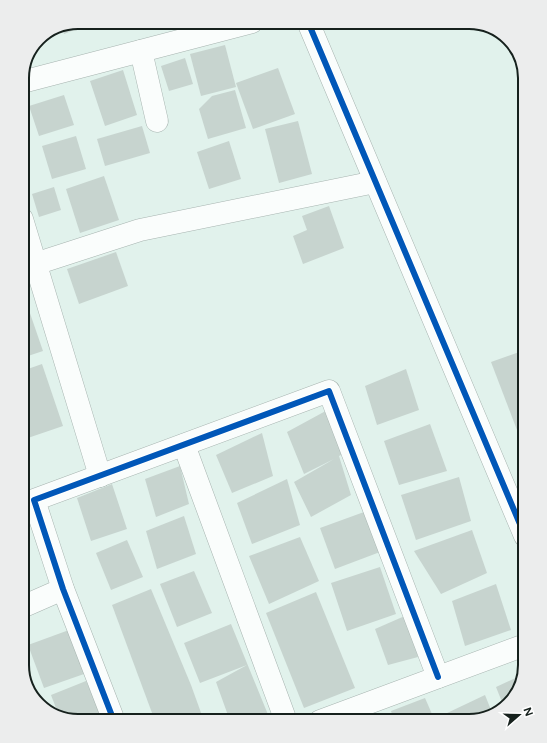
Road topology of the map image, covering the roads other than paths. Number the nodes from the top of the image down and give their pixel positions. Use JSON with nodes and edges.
{"nodes":[{"id":1,"x":225,"y":29,"type":"edge"},
{"id":2,"x":311,"y":29,"type":"edge"},
{"id":3,"x":141,"y":51,"type":"junction"},
{"id":4,"x":29,"y":80,"type":"edge"},
{"id":5,"x":157,"y":121,"type":"dead end"},
{"id":6,"x":375,"y":182,"type":"junction"},
{"id":7,"x":29,"y":243,"type":"edge"},
{"id":8,"x":35,"y":264,"type":"junction"},
{"id":9,"x":184,"y":445,"type":"junction"},
{"id":10,"x":100,"y":476,"type":"junction"},
{"id":11,"x":518,"y":519,"type":"edge"},
{"id":12,"x":63,"y":589,"type":"junction"},
{"id":13,"x":29,"y":604,"type":"edge"},
{"id":14,"x":518,"y":648,"type":"edge"},
{"id":15,"x":438,"y":677,"type":"junction"},
{"id":16,"x":111,"y":714,"type":"edge"},
{"id":17,"x":283,"y":714,"type":"edge"},
{"id":18,"x":339,"y":714,"type":"edge"}],
"edges":[{"from":1,"to":3,"type":"street"},
{"from":2,"to":6,"type":"street"},
{"from":3,"to":4,"type":"street"},
{"from":3,"to":5,"type":"street"},
{"from":6,"to":8,"type":"street"},
{"from":6,"to":11,"type":"street"},
{"from":7,"to":8,"type":"street"},
{"from":8,"to":10,"type":"street"},
{"from":9,"to":10,"type":"street"},
{"from":9,"to":15,"type":"street"},
{"from":9,"to":17,"type":"street"},
{"from":10,"to":12,"type":"street"},
{"from":12,"to":13,"type":"street"},
{"from":12,"to":16,"type":"street"},
{"from":14,"to":15,"type":"street"},
{"from":15,"to":18,"type":"street"}]}
